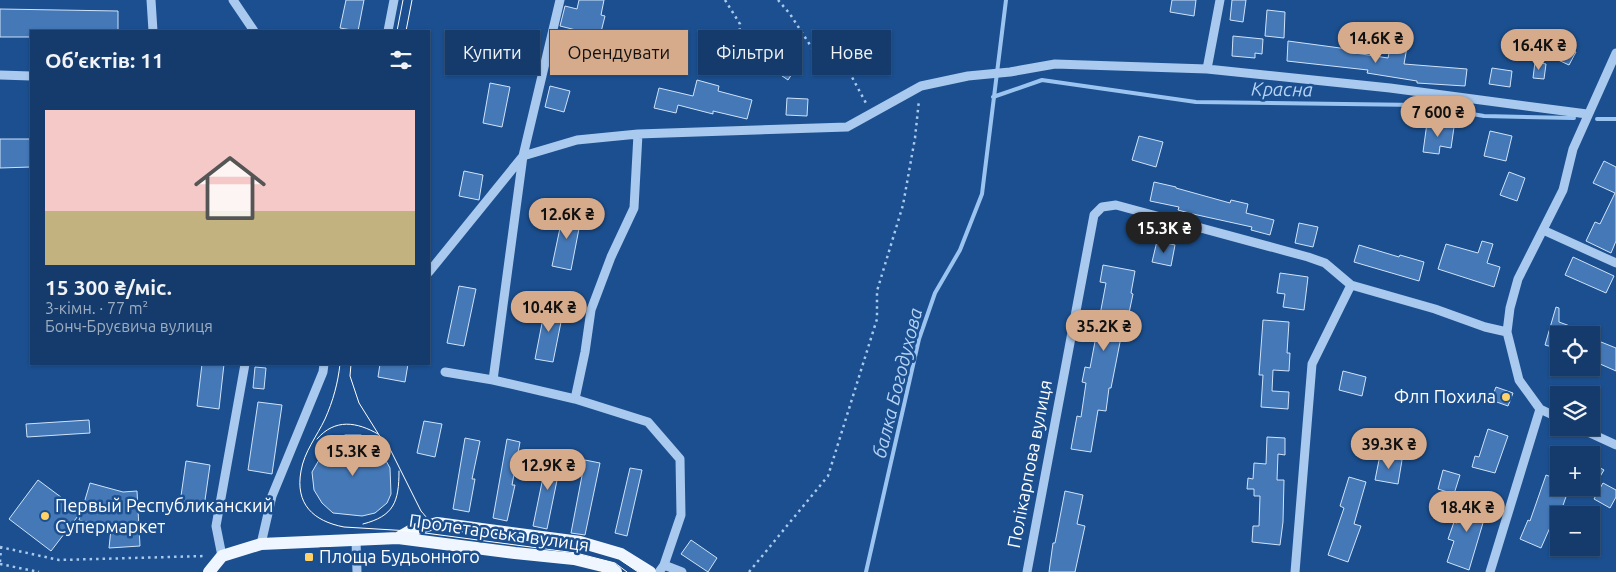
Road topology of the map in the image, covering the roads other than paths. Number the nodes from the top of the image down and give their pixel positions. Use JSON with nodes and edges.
{"nodes":[{"id":1,"x":151,"y":0,"type":"edge"},
{"id":2,"x":233,"y":0,"type":"edge"},
{"id":3,"x":394,"y":0,"type":"edge"},
{"id":4,"x":560,"y":0,"type":"edge"},
{"id":5,"x":1220,"y":0,"type":"edge"},
{"id":6,"x":153,"y":30,"type":"edge"},
{"id":7,"x":253,"y":30,"type":"edge"},
{"id":8,"x":388,"y":30,"type":"edge"},
{"id":9,"x":1616,"y":53,"type":"edge"},
{"id":10,"x":1207,"y":69,"type":"junction"},
{"id":11,"x":0,"y":75,"type":"edge"},
{"id":12,"x":30,"y":76,"type":"edge"},
{"id":13,"x":1587,"y":114,"type":"junction"},
{"id":14,"x":638,"y":134,"type":"junction"},
{"id":15,"x":523,"y":156,"type":"junction"},
{"id":16,"x":1543,"y":230,"type":"junction"},
{"id":17,"x":1616,"y":263,"type":"edge"},
{"id":18,"x":430,"y":271,"type":"edge"},
{"id":19,"x":1350,"y":285,"type":"junction"},
{"id":20,"x":1506,"y":332,"type":"junction"},
{"id":21,"x":244,"y":365,"type":"edge"},
{"id":22,"x":324,"y":365,"type":"edge"},
{"id":23,"x":445,"y":372,"type":"dead end"},
{"id":24,"x":493,"y":380,"type":"junction"},
{"id":25,"x":574,"y":399,"type":"junction"},
{"id":26,"x":1540,"y":409,"type":"junction"},
{"id":27,"x":1550,"y":414,"type":"edge"},
{"id":28,"x":1596,"y":436,"type":"edge"},
{"id":29,"x":1616,"y":445,"type":"edge"},
{"id":30,"x":398,"y":538,"type":"junction"},
{"id":31,"x":356,"y":540,"type":"junction"},
{"id":32,"x":261,"y":544,"type":"junction"},
{"id":33,"x":222,"y":556,"type":"junction"},
{"id":34,"x":662,"y":568,"type":"edge"},
{"id":35,"x":210,"y":572,"type":"edge"},
{"id":36,"x":357,"y":572,"type":"edge"},
{"id":37,"x":616,"y":572,"type":"edge"},
{"id":38,"x":650,"y":572,"type":"edge"},
{"id":39,"x":682,"y":572,"type":"edge"},
{"id":40,"x":1027,"y":572,"type":"edge"},
{"id":41,"x":1295,"y":572,"type":"edge"},
{"id":42,"x":1490,"y":572,"type":"edge"}],
"edges":[{"from":1,"to":6,"type":"street"},
{"from":2,"to":7,"type":"street"},
{"from":3,"to":8,"type":"street"},
{"from":4,"to":15,"type":"street"},
{"from":5,"to":10,"type":"street"},
{"from":9,"to":13,"type":"street"},
{"from":10,"to":13,"type":"street"},
{"from":10,"to":14,"type":"street"},
{"from":11,"to":12,"type":"street"},
{"from":13,"to":16,"type":"street"},
{"from":14,"to":15,"type":"street"},
{"from":14,"to":25,"type":"street"},
{"from":15,"to":18,"type":"street"},
{"from":15,"to":24,"type":"street"},
{"from":16,"to":17,"type":"street"},
{"from":16,"to":20,"type":"street"},
{"from":19,"to":20,"type":"street"},
{"from":19,"to":40,"type":"street","name":"Полікарпова вулиця"},
{"from":19,"to":41,"type":"street"},
{"from":20,"to":26,"type":"street"},
{"from":21,"to":33,"type":"street"},
{"from":22,"to":32,"type":"street"},
{"from":23,"to":24,"type":"street"},
{"from":24,"to":25,"type":"street"},
{"from":25,"to":34,"type":"street"},
{"from":26,"to":27,"type":"street"},
{"from":26,"to":42,"type":"street"},
{"from":28,"to":29,"type":"street"},
{"from":30,"to":31,"type":"main road"},
{"from":30,"to":37,"type":"main road","name":"Пролетарська вулиця"},
{"from":30,"to":38,"type":"main road","name":"Пролетарська вулиця"},
{"from":31,"to":32,"type":"main road"},
{"from":31,"to":36,"type":"street"},
{"from":32,"to":33,"type":"main road"},
{"from":33,"to":35,"type":"main road"},
{"from":34,"to":39,"type":"street"}]}
